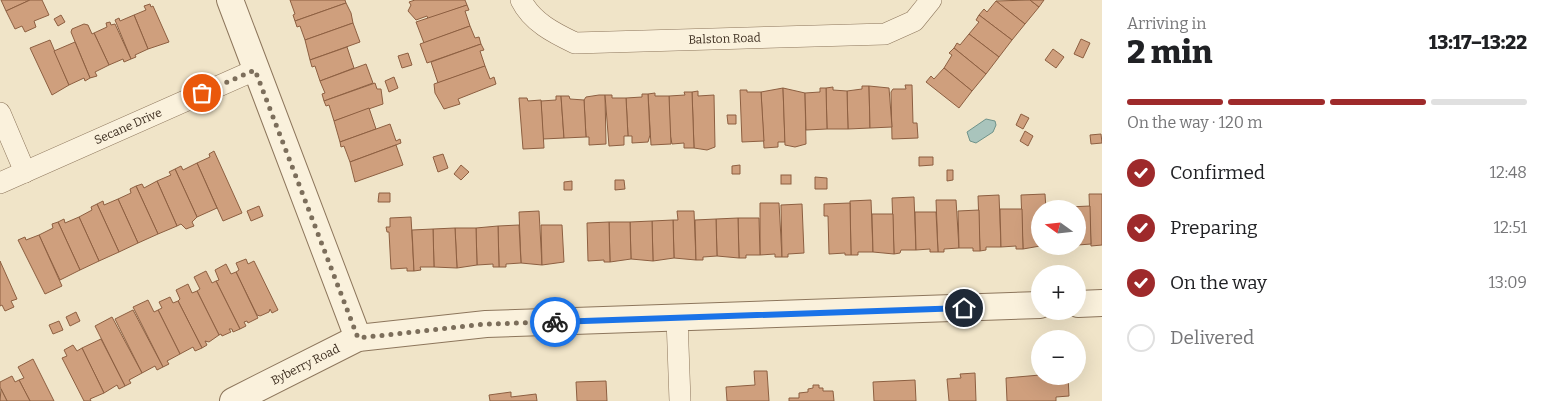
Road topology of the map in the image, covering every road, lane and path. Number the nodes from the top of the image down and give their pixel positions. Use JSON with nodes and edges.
{"nodes":[{"id":1,"x":230,"y":0,"type":"edge"},
{"id":2,"x":521,"y":0,"type":"edge"},
{"id":3,"x":931,"y":0,"type":"edge"},
{"id":4,"x":255,"y":70,"type":"junction"},
{"id":5,"x":0,"y":113,"type":"edge"},
{"id":6,"x":25,"y":172,"type":"junction"},
{"id":7,"x":0,"y":183,"type":"edge"},
{"id":8,"x":1102,"y":303,"type":"edge"},
{"id":9,"x":1086,"y":304,"type":"edge"},
{"id":10,"x":1031,"y":305,"type":"edge"},
{"id":11,"x":677,"y":318,"type":"junction"},
{"id":12,"x":358,"y":338,"type":"junction"},
{"id":13,"x":233,"y":401,"type":"edge"},
{"id":14,"x":680,"y":401,"type":"edge"}],
"edges":[{"from":1,"to":4,"type":"street"},
{"from":2,"to":3,"type":"street","name":"Balston Road"},
{"from":4,"to":6,"type":"street","name":"Secane Drive"},
{"from":4,"to":12,"type":"street"},
{"from":5,"to":6,"type":"street"},
{"from":6,"to":7,"type":"street","name":"Secane Drive"},
{"from":8,"to":9,"type":"street"},
{"from":10,"to":11,"type":"street","name":"Byberry Road"},
{"from":11,"to":12,"type":"street","name":"Byberry Road"},
{"from":11,"to":14,"type":"street"},
{"from":12,"to":13,"type":"street","name":"Byberry Road"}]}
